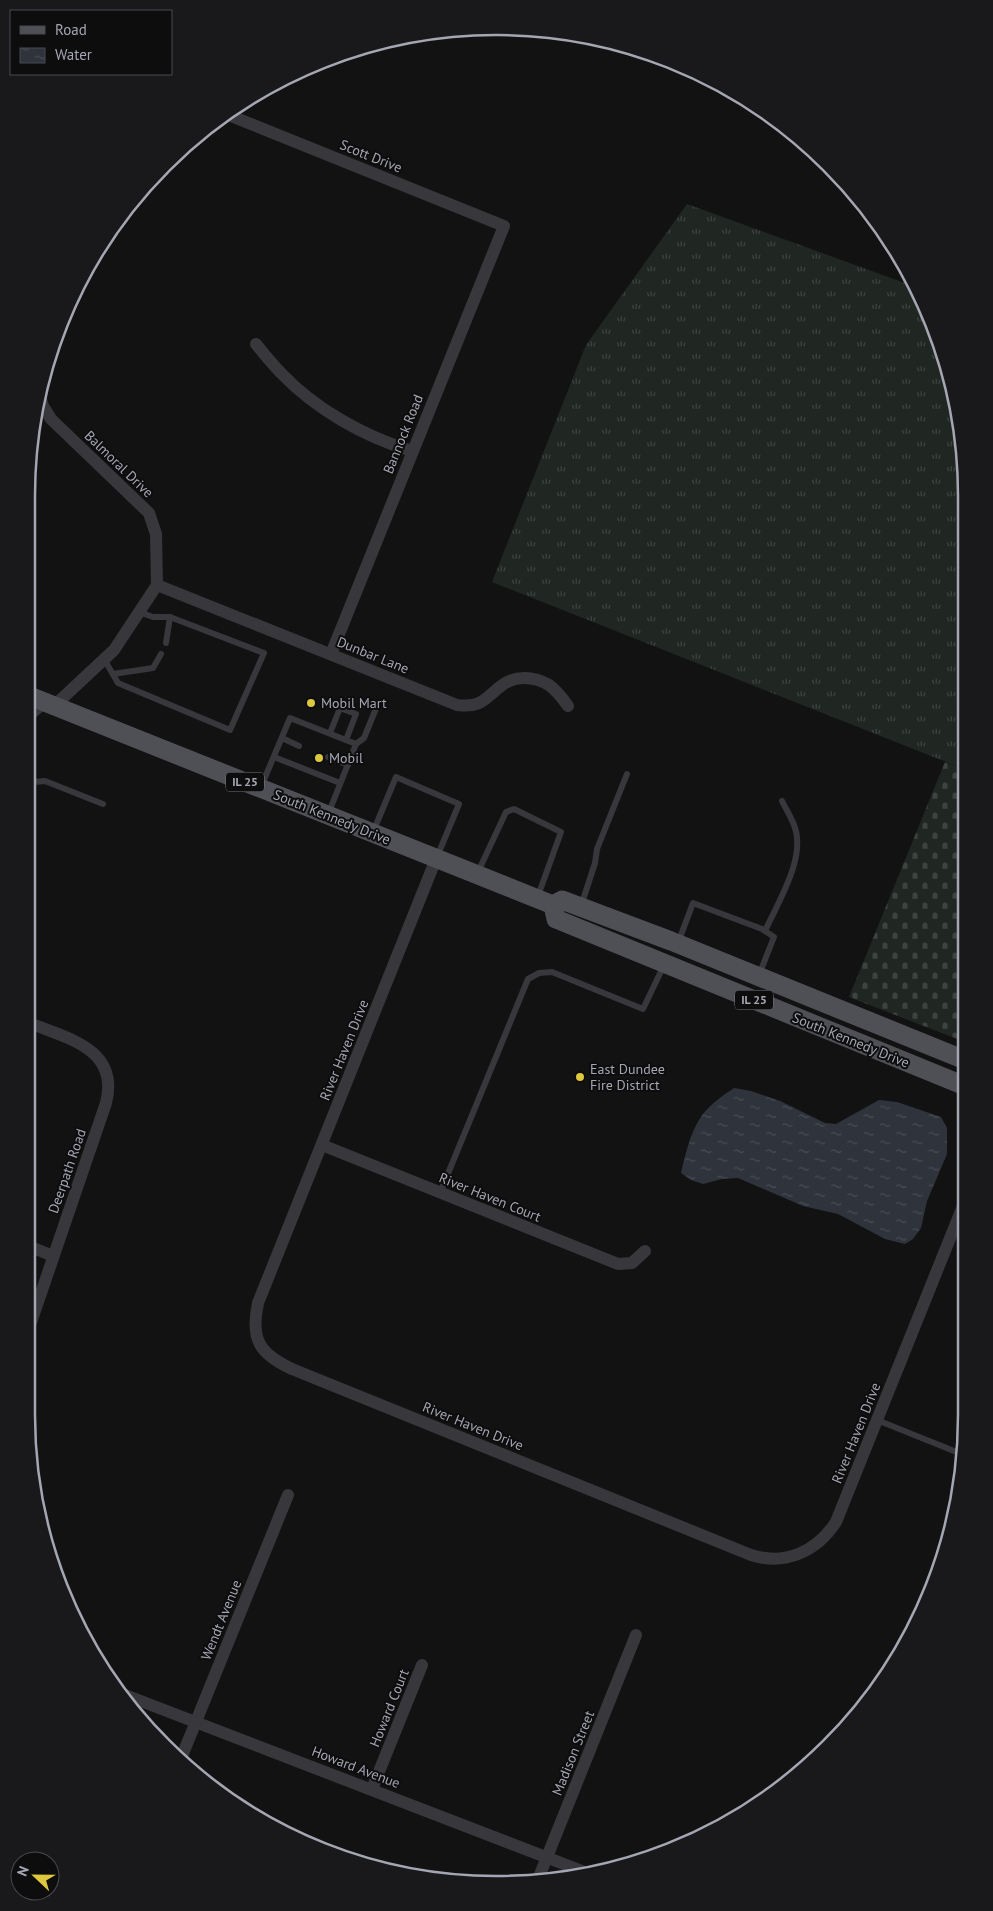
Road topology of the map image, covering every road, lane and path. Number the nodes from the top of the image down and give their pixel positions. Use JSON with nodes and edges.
{"nodes":[{"id":1,"x":234,"y":117,"type":"edge"},
{"id":2,"x":504,"y":226,"type":"joint"},
{"id":3,"x":256,"y":344,"type":"dead end"},
{"id":4,"x":44,"y":408,"type":"edge"},
{"id":5,"x":412,"y":451,"type":"junction"},
{"id":6,"x":157,"y":585,"type":"junction"},
{"id":7,"x":139,"y":612,"type":"junction"},
{"id":8,"x":170,"y":617,"type":"junction"},
{"id":9,"x":166,"y":643,"type":"dead end"},
{"id":10,"x":161,"y":654,"type":"dead end"},
{"id":11,"x":331,"y":654,"type":"junction"},
{"id":12,"x":104,"y":659,"type":"junction"},
{"id":13,"x":112,"y":674,"type":"junction"},
{"id":14,"x":35,"y":698,"type":"edge"},
{"id":15,"x":50,"y":704,"type":"junction"},
{"id":16,"x":377,"y":706,"type":"dead end"},
{"id":17,"x":568,"y":706,"type":"dead end"},
{"id":18,"x":35,"y":712,"type":"edge"},
{"id":19,"x":330,"y":733,"type":"junction"},
{"id":20,"x":282,"y":738,"type":"junction"},
{"id":21,"x":346,"y":740,"type":"junction"},
{"id":22,"x":356,"y":744,"type":"junction"},
{"id":23,"x":299,"y":746,"type":"dead end"},
{"id":24,"x":274,"y":757,"type":"junction"},
{"id":25,"x":328,"y":757,"type":"dead end"},
{"id":26,"x":348,"y":764,"type":"junction"},
{"id":27,"x":627,"y":774,"type":"dead end"},
{"id":28,"x":35,"y":782,"type":"edge"},
{"id":29,"x":340,"y":783,"type":"junction"},
{"id":30,"x":261,"y":788,"type":"junction"},
{"id":31,"x":782,"y":801,"type":"dead end"},
{"id":32,"x":103,"y":804,"type":"dead end"},
{"id":33,"x":328,"y":815,"type":"junction"},
{"id":34,"x":373,"y":833,"type":"junction"},
{"id":35,"x":436,"y":859,"type":"junction"},
{"id":36,"x":477,"y":875,"type":"junction"},
{"id":37,"x":545,"y":902,"type":"junction"},
{"id":38,"x":580,"y":907,"type":"junction"},
{"id":39,"x":765,"y":931,"type":"junction"},
{"id":40,"x":678,"y":944,"type":"junction"},
{"id":41,"x":665,"y":964,"type":"junction"},
{"id":42,"x":758,"y":976,"type":"junction"},
{"id":43,"x":35,"y":1026,"type":"edge"},
{"id":44,"x":958,"y":1057,"type":"edge"},
{"id":45,"x":958,"y":1083,"type":"edge"},
{"id":46,"x":322,"y":1145,"type":"junction"},
{"id":47,"x":440,"y":1193,"type":"junction"},
{"id":48,"x":958,"y":1224,"type":"edge"},
{"id":49,"x":35,"y":1249,"type":"edge"},
{"id":50,"x":645,"y":1251,"type":"dead end"},
{"id":51,"x":53,"y":1256,"type":"junction"},
{"id":52,"x":35,"y":1310,"type":"edge"},
{"id":53,"x":877,"y":1420,"type":"junction"},
{"id":54,"x":956,"y":1452,"type":"edge"},
{"id":55,"x":288,"y":1495,"type":"dead end"},
{"id":56,"x":636,"y":1635,"type":"dead end"},
{"id":57,"x":422,"y":1665,"type":"dead end"},
{"id":58,"x":132,"y":1698,"type":"edge"},
{"id":59,"x":196,"y":1723,"type":"junction"},
{"id":60,"x":183,"y":1753,"type":"edge"},
{"id":61,"x":372,"y":1789,"type":"junction"},
{"id":62,"x":548,"y":1858,"type":"junction"},
{"id":63,"x":576,"y":1869,"type":"edge"},
{"id":64,"x":541,"y":1874,"type":"edge"}],
"edges":[{"from":1,"to":2,"type":"street","name":"Scott Drive"},
{"from":2,"to":5,"type":"street","name":"Bannock Road"},
{"from":3,"to":5,"type":"street"},
{"from":4,"to":6,"type":"street","name":"Balmoral Drive"},
{"from":5,"to":11,"type":"street","name":"Bannock Road"},
{"from":6,"to":7,"type":"street"},
{"from":6,"to":11,"type":"street","name":"Dunbar Lane"},
{"from":7,"to":8,"type":"lane"},
{"from":7,"to":12,"type":"street"},
{"from":8,"to":9,"type":"lane"},
{"from":8,"to":13,"type":"lane"},
{"from":10,"to":13,"type":"lane"},
{"from":11,"to":17,"type":"street","name":"Dunbar Lane"},
{"from":12,"to":13,"type":"lane"},
{"from":12,"to":15,"type":"street"},
{"from":14,"to":15,"type":"main road","name":"South Kennedy Drive","number":"IL 25"},
{"from":15,"to":18,"type":"street"},
{"from":15,"to":30,"type":"main road","name":"South Kennedy Drive","number":"IL 25"},
{"from":16,"to":22,"type":"lane"},
{"from":19,"to":20,"type":"lane"},
{"from":19,"to":21,"type":"lane"},
{"from":19,"to":21,"type":"lane"},
{"from":20,"to":23,"type":"lane"},
{"from":20,"to":24,"type":"lane"},
{"from":21,"to":22,"type":"lane"},
{"from":22,"to":26,"type":"lane"},
{"from":24,"to":29,"type":"lane"},
{"from":24,"to":30,"type":"lane"},
{"from":25,"to":26,"type":"lane"},
{"from":26,"to":29,"type":"lane"},
{"from":27,"to":38,"type":"lane"},
{"from":28,"to":32,"type":"lane"},
{"from":29,"to":33,"type":"lane"},
{"from":30,"to":33,"type":"main road","name":"South Kennedy Drive","number":"IL 25"},
{"from":31,"to":39,"type":"lane"},
{"from":33,"to":34,"type":"main road","name":"South Kennedy Drive","number":"IL 25"},
{"from":34,"to":35,"type":"main road","name":"South Kennedy Drive","number":"IL 25"},
{"from":34,"to":35,"type":"lane"},
{"from":35,"to":36,"type":"main road","name":"South Kennedy Drive","number":"IL 25"},
{"from":35,"to":46,"type":"street","name":"River Haven Drive"},
{"from":36,"to":37,"type":"main road","name":"South Kennedy Drive","number":"IL 25"},
{"from":36,"to":37,"type":"lane"},
{"from":37,"to":38,"type":"main road","name":"South Kennedy Drive","number":"IL 25"},
{"from":37,"to":41,"type":"main road","name":"South Kennedy Drive","number":"IL 25"},
{"from":38,"to":40,"type":"main road","name":"South Kennedy Drive","number":"IL 25"},
{"from":39,"to":40,"type":"lane"},
{"from":39,"to":42,"type":"lane"},
{"from":40,"to":42,"type":"main road","name":"South Kennedy Drive","number":"IL 25"},
{"from":41,"to":45,"type":"main road","name":"South Kennedy Drive","number":"IL 25"},
{"from":41,"to":47,"type":"lane"},
{"from":42,"to":44,"type":"main road","name":"South Kennedy Drive","number":"IL 25"},
{"from":43,"to":51,"type":"street","name":"Deerpath Road"},
{"from":46,"to":47,"type":"street","name":"River Haven Court"},
{"from":46,"to":53,"type":"street","name":"River Haven Drive"},
{"from":47,"to":50,"type":"street","name":"River Haven Court"},
{"from":48,"to":53,"type":"street","name":"River Haven Drive"},
{"from":49,"to":51,"type":"street"},
{"from":51,"to":52,"type":"street","name":"Deerpath Road"},
{"from":53,"to":54,"type":"lane"},
{"from":55,"to":59,"type":"street","name":"Wendt Avenue"},
{"from":56,"to":62,"type":"street","name":"Madison Street"},
{"from":57,"to":61,"type":"street","name":"Howard Court"},
{"from":58,"to":59,"type":"street","name":"Howard Avenue"},
{"from":59,"to":60,"type":"street","name":"Wendt Avenue"},
{"from":59,"to":61,"type":"street","name":"Howard Avenue"},
{"from":61,"to":62,"type":"street","name":"Howard Avenue"},
{"from":62,"to":63,"type":"street","name":"Howard Avenue"},
{"from":62,"to":64,"type":"street","name":"Madison Street"}]}
